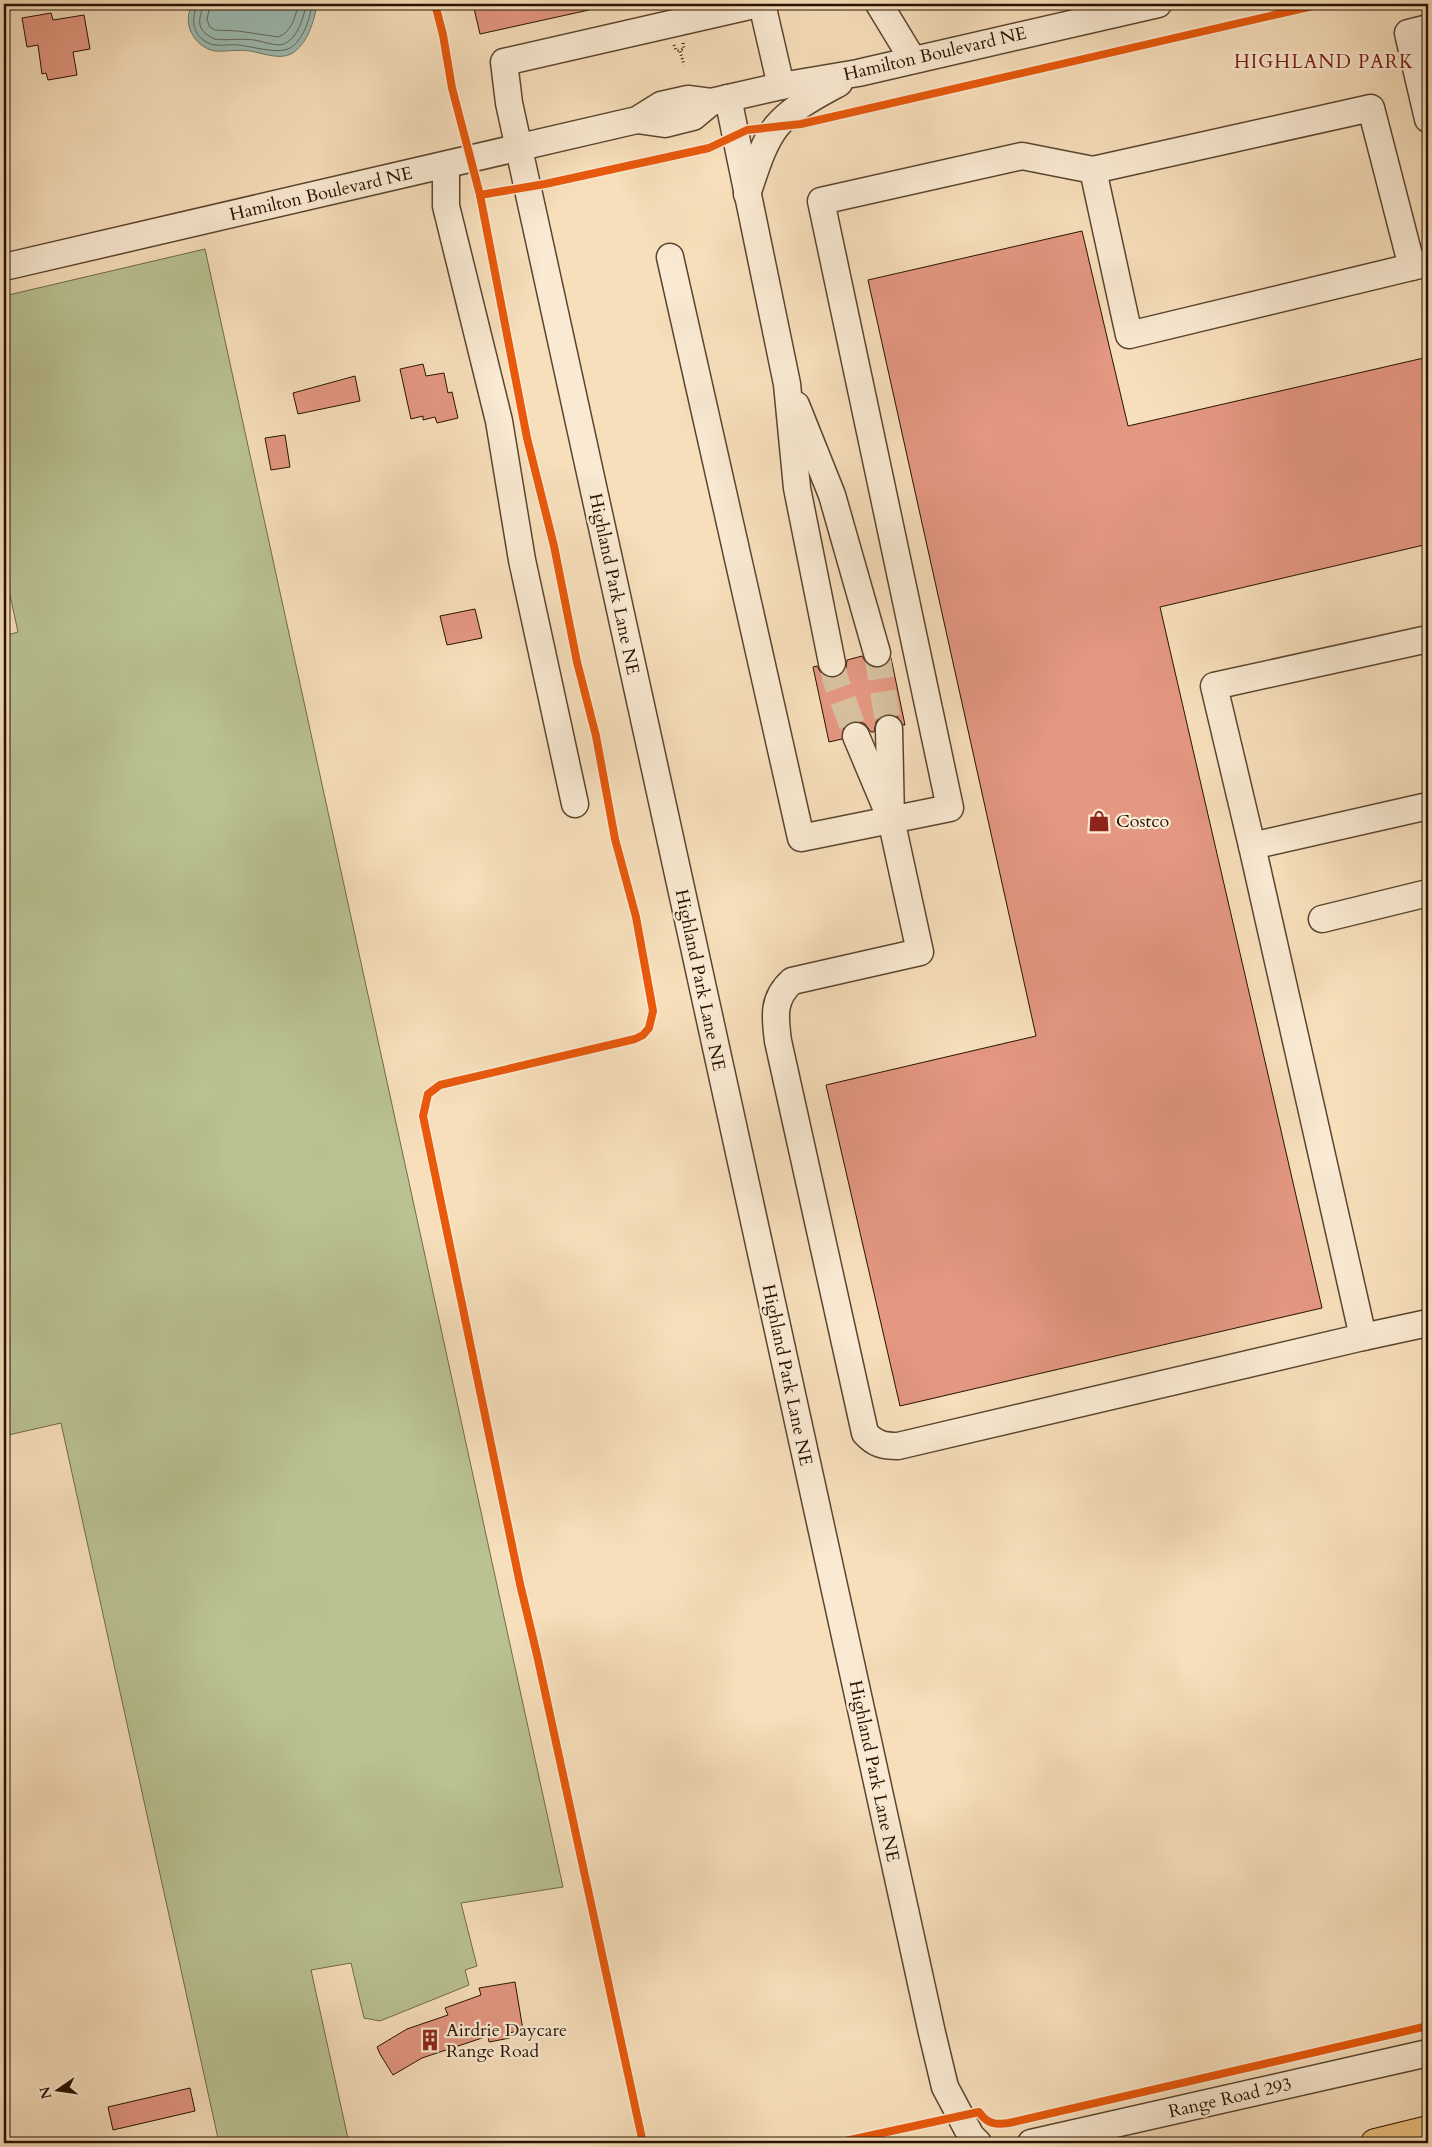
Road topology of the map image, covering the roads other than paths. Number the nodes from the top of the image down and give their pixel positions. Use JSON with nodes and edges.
{"nodes":[{"id":1,"x":760,"y":4,"type":"edge"},
{"id":2,"x":878,"y":4,"type":"edge"},
{"id":3,"x":1158,"y":4,"type":"edge"},
{"id":4,"x":1428,"y":28,"type":"edge"},
{"id":5,"x":913,"y":60,"type":"junction"},
{"id":6,"x":858,"y":73,"type":"junction"},
{"id":7,"x":781,"y":86,"type":"junction"},
{"id":8,"x":719,"y":100,"type":"junction"},
{"id":9,"x":1428,"y":119,"type":"edge"},
{"id":10,"x":519,"y":148,"type":"junction"},
{"id":11,"x":446,"y":165,"type":"junction"},
{"id":12,"x":1093,"y":170,"type":"junction"},
{"id":13,"x":748,"y":194,"type":"junction"},
{"id":14,"x":670,"y":257,"type":"dead end"},
{"id":15,"x":1420,"y":265,"type":"edge"},
{"id":16,"x":4,"y":267,"type":"edge"},
{"id":17,"x":787,"y":384,"type":"junction"},
{"id":18,"x":1428,"y":639,"type":"edge"},
{"id":19,"x":877,"y":653,"type":"tunnel mouth"},
{"id":20,"x":832,"y":663,"type":"tunnel mouth"},
{"id":21,"x":889,"y":728,"type":"tunnel mouth"},
{"id":22,"x":856,"y":736,"type":"tunnel mouth"},
{"id":23,"x":575,"y":804,"type":"dead end"},
{"id":24,"x":1428,"y":806,"type":"edge"},
{"id":25,"x":891,"y":819,"type":"junction"},
{"id":26,"x":1252,"y":846,"type":"junction"},
{"id":27,"x":1428,"y":893,"type":"edge"},
{"id":28,"x":1322,"y":919,"type":"dead end"},
{"id":29,"x":1428,"y":1323,"type":"edge"},
{"id":30,"x":1363,"y":1337,"type":"junction"},
{"id":31,"x":1428,"y":2053,"type":"edge"},
{"id":32,"x":1428,"y":2130,"type":"edge"},
{"id":33,"x":978,"y":2143,"type":"edge"},
{"id":34,"x":1031,"y":2143,"type":"edge"},
{"id":35,"x":1375,"y":2143,"type":"edge"}],
"edges":[{"from":1,"to":7,"type":"street","name":"Highland Park Lane NE"},
{"from":1,"to":10,"type":"street","name":"Highland Park Lane NE"},
{"from":2,"to":5,"type":"street"},
{"from":3,"to":5,"type":"street","name":"Hamilton Boulevard NE"},
{"from":4,"to":9,"type":"street"},
{"from":5,"to":6,"type":"street","name":"Hamilton Boulevard NE"},
{"from":6,"to":7,"type":"street","name":"Hamilton Boulevard NE"},
{"from":6,"to":13,"type":"street"},
{"from":7,"to":8,"type":"street","name":"Hamilton Boulevard NE"},
{"from":8,"to":10,"type":"street","name":"Hamilton Boulevard NE"},
{"from":8,"to":13,"type":"street"},
{"from":10,"to":11,"type":"street","name":"Hamilton Boulevard NE"},
{"from":10,"to":33,"type":"street","name":"Highland Park Lane NE"},
{"from":11,"to":16,"type":"street","name":"Hamilton Boulevard NE"},
{"from":11,"to":23,"type":"street"},
{"from":12,"to":15,"type":"street"},
{"from":12,"to":15,"type":"street"},
{"from":12,"to":25,"type":"street"},
{"from":13,"to":17,"type":"street"},
{"from":14,"to":25,"type":"street"},
{"from":17,"to":19,"type":"street"},
{"from":17,"to":20,"type":"street"},
{"from":18,"to":26,"type":"street"},
{"from":21,"to":25,"type":"street"},
{"from":22,"to":25,"type":"street"},
{"from":24,"to":26,"type":"street"},
{"from":25,"to":30,"type":"street"},
{"from":26,"to":30,"type":"street"},
{"from":27,"to":28,"type":"street"},
{"from":29,"to":30,"type":"street"},
{"from":31,"to":34,"type":"street","name":"Range Road 293"},
{"from":32,"to":35,"type":"highway"}]}
